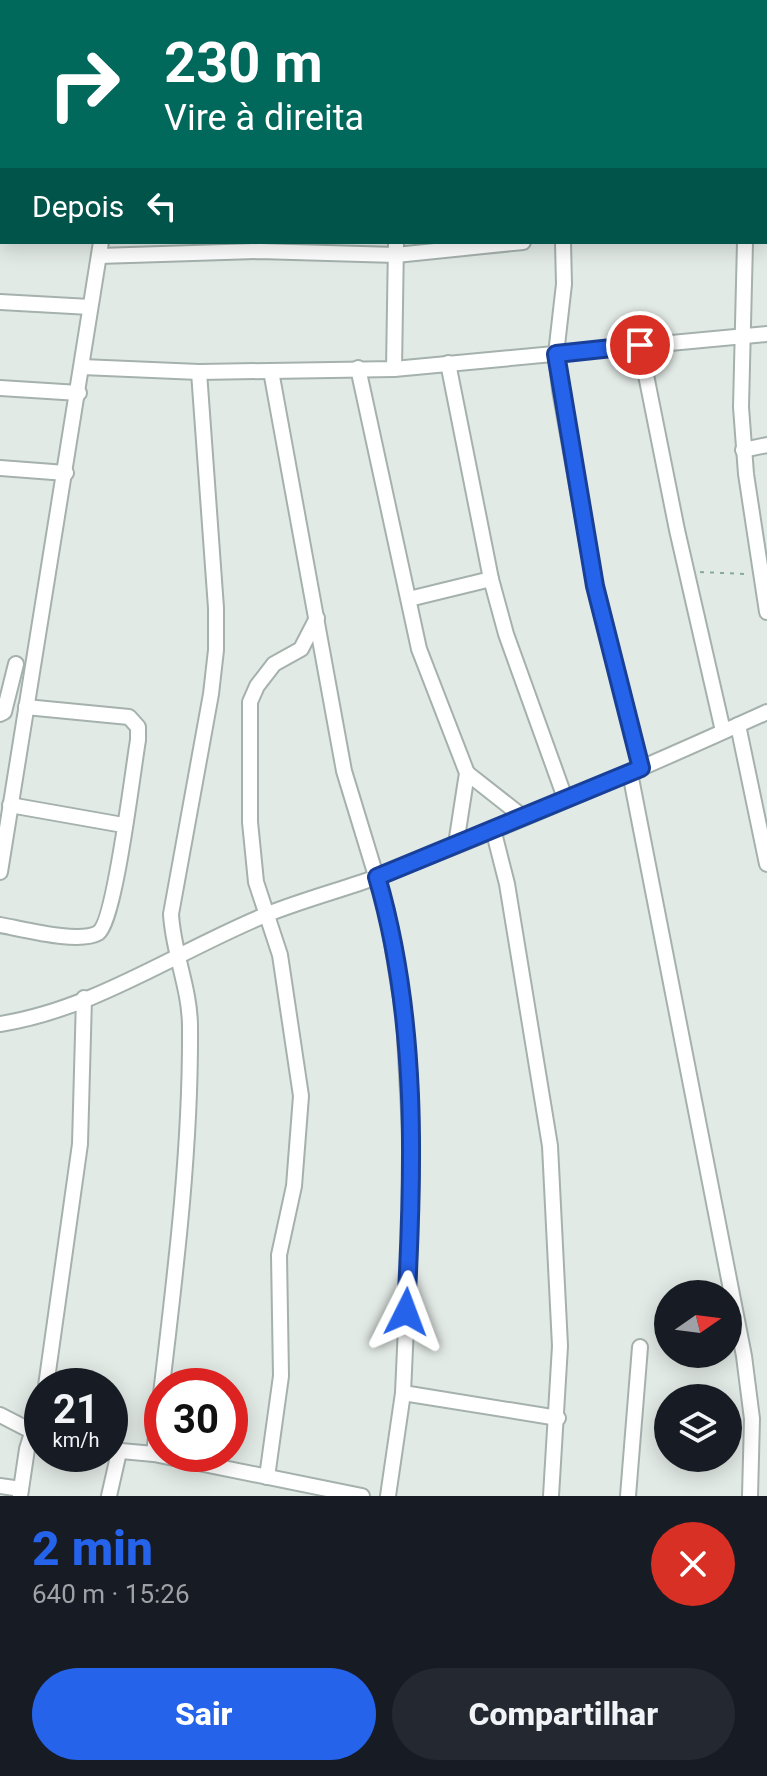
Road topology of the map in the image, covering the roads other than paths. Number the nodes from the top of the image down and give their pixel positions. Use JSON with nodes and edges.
{"nodes":[{"id":1,"x":510,"y":244,"type":"edge"},
{"id":2,"x":563,"y":244,"type":"edge"},
{"id":3,"x":745,"y":244,"type":"edge"},
{"id":4,"x":100,"y":249,"type":"edge"},
{"id":5,"x":396,"y":249,"type":"edge"},
{"id":6,"x":0,"y":302,"type":"edge"},
{"id":7,"x":90,"y":307,"type":"junction"},
{"id":8,"x":767,"y":334,"type":"edge"},
{"id":9,"x":742,"y":336,"type":"junction"},
{"id":10,"x":640,"y":345,"type":"junction"},
{"id":11,"x":556,"y":354,"type":"junction"},
{"id":12,"x":448,"y":363,"type":"junction"},
{"id":13,"x":82,"y":367,"type":"junction"},
{"id":14,"x":358,"y":368,"type":"junction"},
{"id":15,"x":394,"y":369,"type":"junction"},
{"id":16,"x":271,"y":371,"type":"junction"},
{"id":17,"x":199,"y":372,"type":"junction"},
{"id":18,"x":0,"y":388,"type":"edge"},
{"id":19,"x":79,"y":393,"type":"junction"},
{"id":20,"x":767,"y":445,"type":"edge"},
{"id":21,"x":743,"y":450,"type":"junction"},
{"id":22,"x":0,"y":468,"type":"edge"},
{"id":23,"x":66,"y":473,"type":"junction"},
{"id":24,"x":491,"y":579,"type":"junction"},
{"id":25,"x":409,"y":599,"type":"junction"},
{"id":26,"x":767,"y":612,"type":"edge"},
{"id":27,"x":317,"y":618,"type":"junction"},
{"id":28,"x":0,"y":659,"type":"edge"},
{"id":29,"x":16,"y":664,"type":"junction"},
{"id":30,"x":33,"y":669,"type":"junction"},
{"id":31,"x":26,"y":707,"type":"junction"},
{"id":32,"x":767,"y":712,"type":"edge"},
{"id":33,"x":0,"y":714,"type":"edge"},
{"id":34,"x":738,"y":725,"type":"junction"},
{"id":35,"x":723,"y":731,"type":"junction"},
{"id":36,"x":636,"y":771,"type":"junction"},
{"id":37,"x":467,"y":773,"type":"junction"},
{"id":38,"x":7,"y":786,"type":"edge"},
{"id":39,"x":565,"y":798,"type":"junction"},
{"id":40,"x":10,"y":805,"type":"junction"},
{"id":41,"x":523,"y":817,"type":"junction"},
{"id":42,"x":123,"y":825,"type":"junction"},
{"id":43,"x":493,"y":829,"type":"junction"},
{"id":44,"x":456,"y":844,"type":"junction"},
{"id":45,"x":1,"y":856,"type":"edge"},
{"id":46,"x":767,"y":864,"type":"edge"},
{"id":47,"x":0,"y":872,"type":"edge"},
{"id":48,"x":377,"y":877,"type":"junction"},
{"id":49,"x":267,"y":914,"type":"junction"},
{"id":50,"x":0,"y":925,"type":"edge"},
{"id":51,"x":178,"y":959,"type":"junction"},
{"id":52,"x":84,"y":998,"type":"junction"},
{"id":53,"x":0,"y":1024,"type":"edge"},
{"id":54,"x":640,"y":1347,"type":"dead end"},
{"id":55,"x":49,"y":1368,"type":"edge"},
{"id":56,"x":163,"y":1368,"type":"edge"},
{"id":57,"x":403,"y":1393,"type":"junction"},
{"id":58,"x":0,"y":1415,"type":"edge"},
{"id":59,"x":558,"y":1418,"type":"junction"},
{"id":60,"x":24,"y":1428,"type":"edge"},
{"id":61,"x":27,"y":1472,"type":"edge"},
{"id":62,"x":112,"y":1472,"type":"edge"},
{"id":63,"x":242,"y":1472,"type":"edge"},
{"id":64,"x":267,"y":1477,"type":"junction"},
{"id":65,"x":0,"y":1486,"type":"edge"},
{"id":66,"x":21,"y":1492,"type":"edge"},
{"id":67,"x":109,"y":1496,"type":"edge"},
{"id":68,"x":362,"y":1496,"type":"edge"},
{"id":69,"x":388,"y":1496,"type":"edge"},
{"id":70,"x":551,"y":1496,"type":"edge"},
{"id":71,"x":628,"y":1496,"type":"edge"},
{"id":72,"x":750,"y":1496,"type":"edge"}],
"edges":[{"from":1,"to":5,"type":"street"},
{"from":2,"to":11,"type":"street"},
{"from":3,"to":9,"type":"street"},
{"from":4,"to":5,"type":"street"},
{"from":4,"to":7,"type":"street"},
{"from":5,"to":15,"type":"street"},
{"from":6,"to":7,"type":"street"},
{"from":7,"to":13,"type":"street"},
{"from":8,"to":9,"type":"street"},
{"from":9,"to":10,"type":"street"},
{"from":9,"to":21,"type":"street"},
{"from":10,"to":11,"type":"street"},
{"from":10,"to":35,"type":"street"},
{"from":11,"to":12,"type":"street"},
{"from":11,"to":36,"type":"street"},
{"from":12,"to":15,"type":"street"},
{"from":12,"to":24,"type":"street"},
{"from":13,"to":17,"type":"street"},
{"from":13,"to":19,"type":"street"},
{"from":14,"to":15,"type":"street"},
{"from":14,"to":16,"type":"street"},
{"from":14,"to":25,"type":"street"},
{"from":16,"to":17,"type":"street"},
{"from":16,"to":27,"type":"street"},
{"from":17,"to":51,"type":"street"},
{"from":18,"to":19,"type":"street"},
{"from":19,"to":23,"type":"street"},
{"from":20,"to":21,"type":"street"},
{"from":21,"to":26,"type":"street"},
{"from":22,"to":23,"type":"street"},
{"from":23,"to":30,"type":"street"},
{"from":24,"to":25,"type":"street"},
{"from":24,"to":39,"type":"street"},
{"from":25,"to":37,"type":"street"},
{"from":27,"to":48,"type":"street"},
{"from":27,"to":49,"type":"street"},
{"from":28,"to":29,"type":"street"},
{"from":29,"to":30,"type":"street"},
{"from":29,"to":33,"type":"street"},
{"from":30,"to":31,"type":"street"},
{"from":31,"to":38,"type":"street"},
{"from":31,"to":42,"type":"street"},
{"from":32,"to":34,"type":"street"},
{"from":34,"to":35,"type":"street"},
{"from":34,"to":46,"type":"street"},
{"from":35,"to":36,"type":"street"},
{"from":36,"to":39,"type":"street"},
{"from":36,"to":72,"type":"street"},
{"from":37,"to":41,"type":"street"},
{"from":37,"to":44,"type":"street"},
{"from":38,"to":40,"type":"street"},
{"from":39,"to":41,"type":"street"},
{"from":40,"to":42,"type":"street"},
{"from":40,"to":45,"type":"street"},
{"from":41,"to":43,"type":"street"},
{"from":42,"to":50,"type":"street"},
{"from":43,"to":44,"type":"street"},
{"from":43,"to":59,"type":"street"},
{"from":44,"to":48,"type":"street"},
{"from":45,"to":47,"type":"street"},
{"from":48,"to":49,"type":"street"},
{"from":48,"to":57,"type":"street"},
{"from":49,"to":51,"type":"street"},
{"from":49,"to":64,"type":"street"},
{"from":51,"to":52,"type":"street"},
{"from":51,"to":56,"type":"street"},
{"from":52,"to":53,"type":"street"},
{"from":52,"to":55,"type":"street"},
{"from":54,"to":71,"type":"street"},
{"from":57,"to":59,"type":"street"},
{"from":57,"to":69,"type":"street"},
{"from":58,"to":60,"type":"street"},
{"from":59,"to":70,"type":"street"},
{"from":61,"to":66,"type":"street"},
{"from":62,"to":67,"type":"street"},
{"from":63,"to":64,"type":"street"},
{"from":64,"to":68,"type":"street"},
{"from":65,"to":66,"type":"street"}]}
